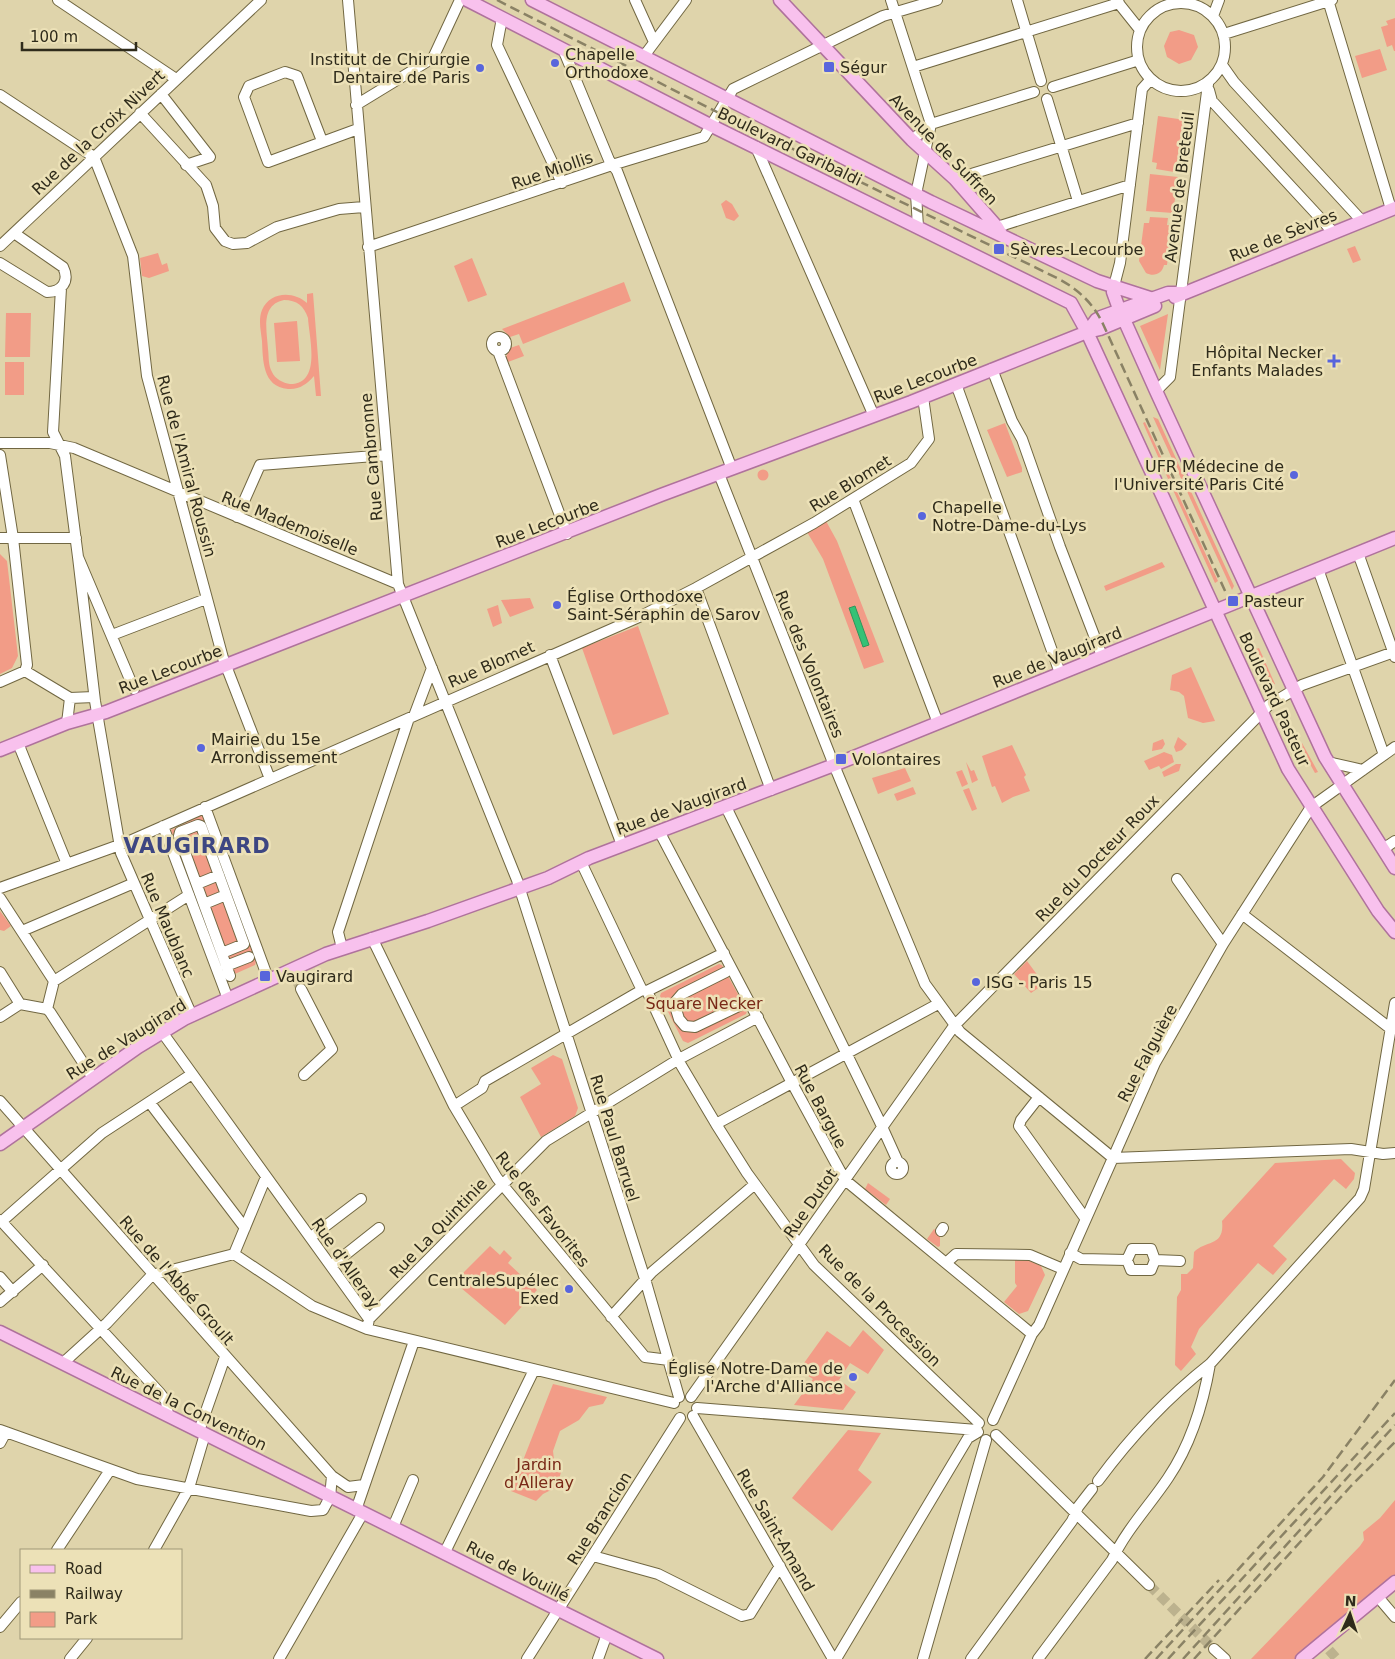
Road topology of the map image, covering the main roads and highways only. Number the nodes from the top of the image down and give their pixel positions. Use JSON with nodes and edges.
{"nodes":[{"id":1,"x":467,"y":0,"type":"edge"},
{"id":2,"x":532,"y":0,"type":"edge"},
{"id":3,"x":780,"y":0,"type":"edge"},
{"id":4,"x":1393,"y":208,"type":"edge"},
{"id":5,"x":999,"y":231,"type":"junction"},
{"id":6,"x":1114,"y":286,"type":"junction"},
{"id":7,"x":1182,"y":293,"type":"junction"},
{"id":8,"x":1153,"y":299,"type":"junction"},
{"id":9,"x":1122,"y":315,"type":"junction"},
{"id":10,"x":1100,"y":317,"type":"joint"},
{"id":11,"x":1088,"y":332,"type":"junction"},
{"id":12,"x":1395,"y":538,"type":"edge"},
{"id":13,"x":1251,"y":596,"type":"junction"},
{"id":14,"x":1216,"y":610,"type":"junction"},
{"id":15,"x":0,"y":750,"type":"edge"},
{"id":16,"x":1395,"y":868,"type":"edge"},
{"id":17,"x":1395,"y":928,"type":"edge"},
{"id":18,"x":0,"y":1144,"type":"edge"},
{"id":19,"x":0,"y":1332,"type":"edge"},
{"id":20,"x":360,"y":1511,"type":"joint"},
{"id":21,"x":1395,"y":1582,"type":"edge"},
{"id":22,"x":657,"y":1659,"type":"edge"},
{"id":23,"x":1302,"y":1659,"type":"edge"}],
"edges":[{"from":1,"to":11,"type":"main road","name":"Boulevard Garibaldi"},
{"from":2,"to":5,"type":"main road","name":"Boulevard Garibaldi"},
{"from":3,"to":5,"type":"main road","name":"Avenue de Suffren"},
{"from":4,"to":7,"type":"main road","name":"Rue de Sèvres"},
{"from":5,"to":6,"type":"main road","name":"Boulevard Garibaldi"},
{"from":6,"to":8,"type":"main road","name":"Boulevard Garibaldi"},
{"from":6,"to":9,"type":"main road"},
{"from":7,"to":8,"type":"main road","name":"Rue de Sèvres"},
{"from":7,"to":9,"type":"main road","name":"Rue de Sèvres"},
{"from":8,"to":9,"type":"main road","name":"Rue de Sèvres"},
{"from":9,"to":10,"type":"main road","name":"Rue de Sèvres"},
{"from":9,"to":11,"type":"main road","name":"Rue de Sèvres"},
{"from":9,"to":13,"type":"main road","name":"Boulevard Pasteur"},
{"from":10,"to":11,"type":"main road","name":"Rue Lecourbe"},
{"from":11,"to":14,"type":"main road","name":"Boulevard Pasteur"},
{"from":11,"to":15,"type":"main road","name":"Rue Lecourbe"},
{"from":12,"to":13,"type":"main road","name":"Rue de Vaugirard"},
{"from":13,"to":14,"type":"main road","name":"Rue de Vaugirard"},
{"from":13,"to":16,"type":"main road","name":"Boulevard Pasteur"},
{"from":14,"to":17,"type":"main road","name":"Boulevard Pasteur"},
{"from":14,"to":18,"type":"main road","name":"Rue de Vaugirard"},
{"from":19,"to":20,"type":"main road","name":"Rue de la Convention"},
{"from":20,"to":22,"type":"main road","name":"Rue de Vouillé"},
{"from":21,"to":23,"type":"main road"}]}
